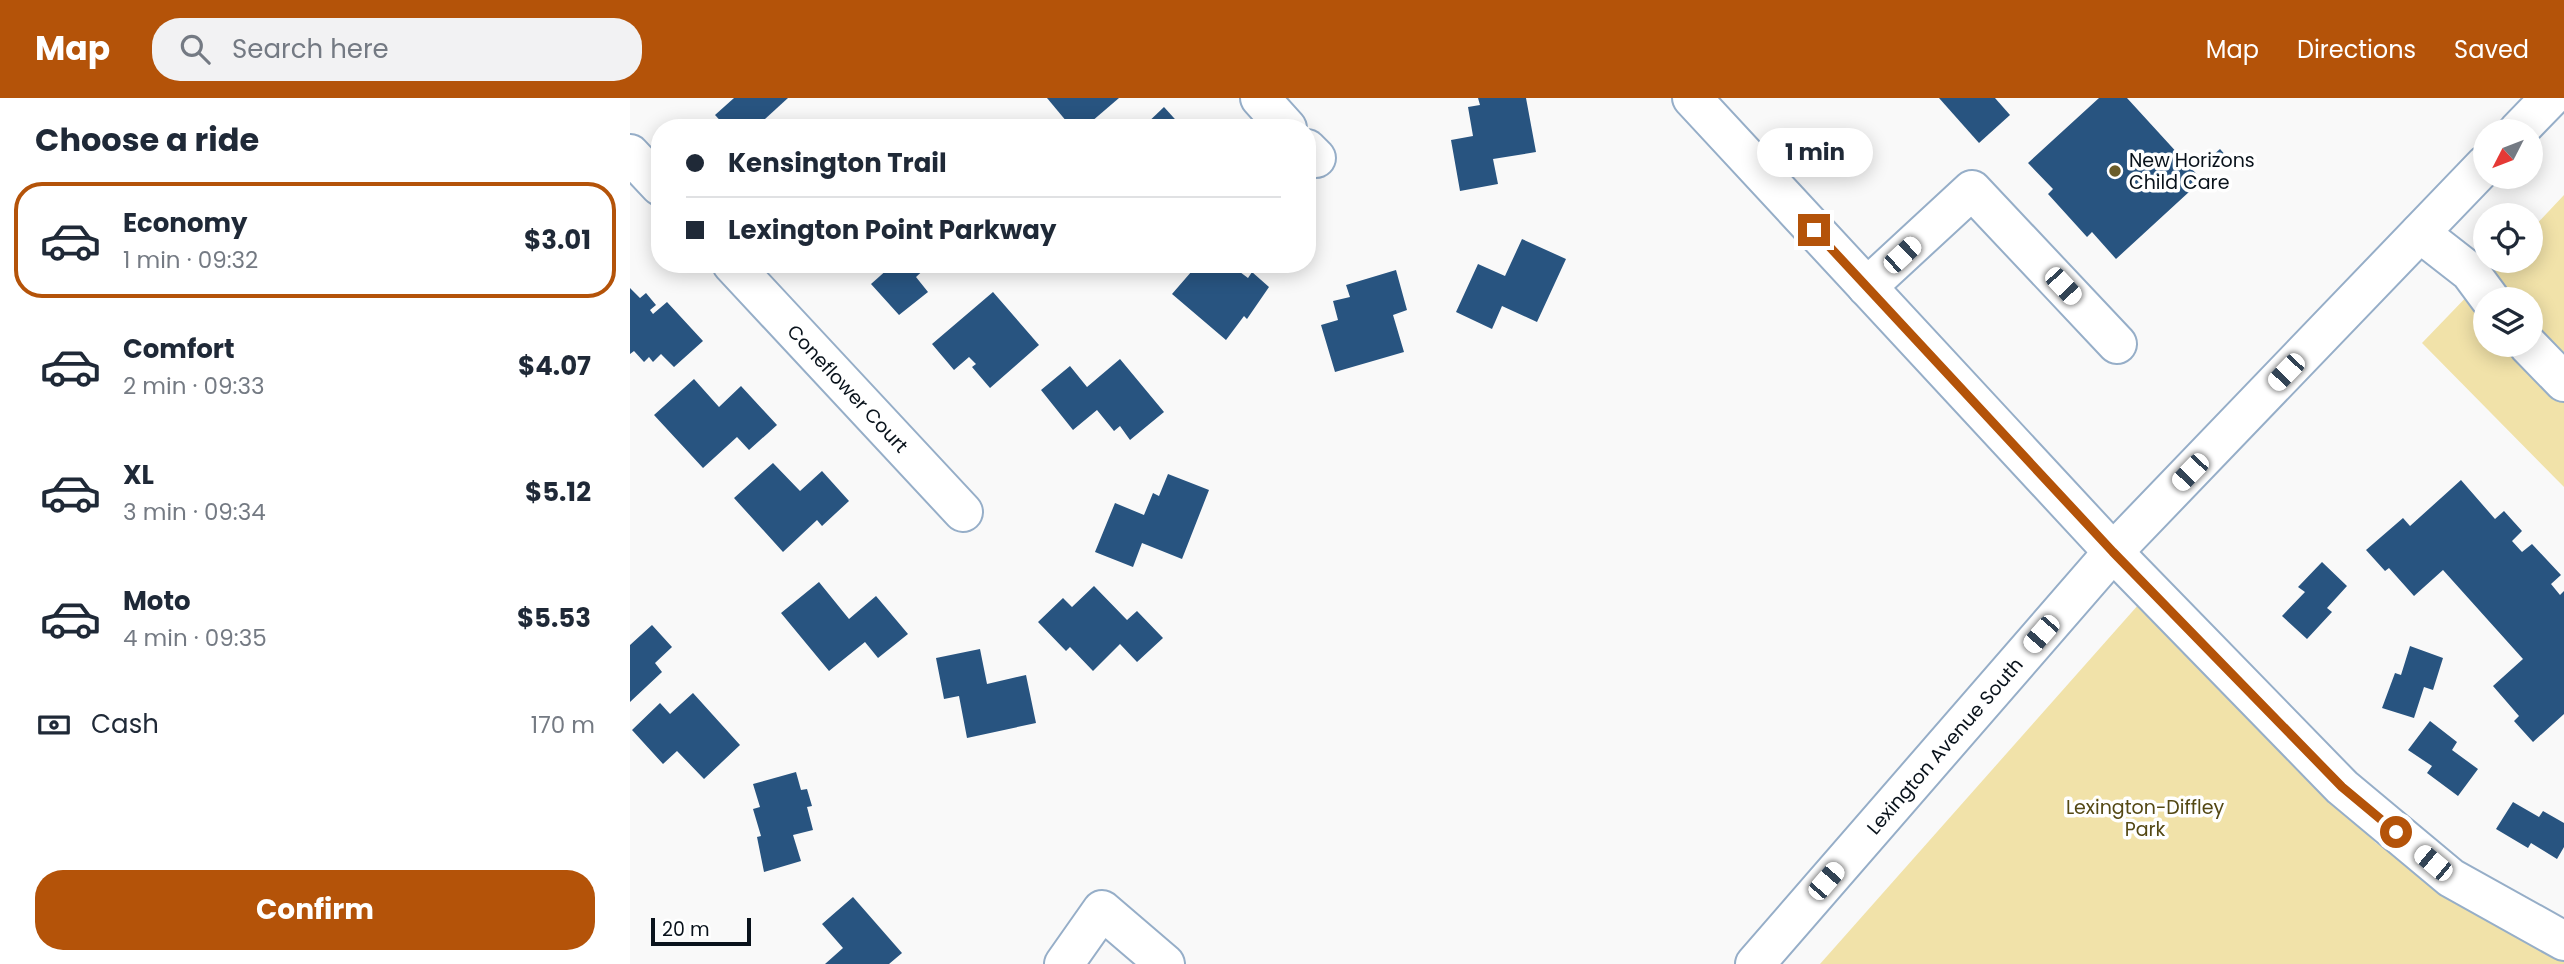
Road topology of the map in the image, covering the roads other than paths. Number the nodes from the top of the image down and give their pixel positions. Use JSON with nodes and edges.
{"nodes":[{"id":1,"x":1259,"y":98,"type":"edge"},
{"id":2,"x":1692,"y":98,"type":"edge"},
{"id":3,"x":2550,"y":98,"type":"edge"},
{"id":4,"x":1279,"y":119,"type":"edge"},
{"id":5,"x":2530,"y":119,"type":"edge"},
{"id":6,"x":630,"y":154,"type":"edge"},
{"id":7,"x":651,"y":176,"type":"edge"},
{"id":8,"x":2473,"y":178,"type":"edge"},
{"id":9,"x":2420,"y":233,"type":"junction"},
{"id":10,"x":740,"y":273,"type":"edge"},
{"id":11,"x":1867,"y":287,"type":"junction"},
{"id":12,"x":2481,"y":287,"type":"edge"},
{"id":13,"x":2117,"y":344,"type":"dead end"},
{"id":14,"x":2540,"y":357,"type":"edge"},
{"id":15,"x":2564,"y":382,"type":"edge"},
{"id":16,"x":963,"y":512,"type":"dead end"},
{"id":17,"x":2113,"y":552,"type":"junction"},
{"id":18,"x":2564,"y":941,"type":"edge"},
{"id":19,"x":1065,"y":964,"type":"edge"},
{"id":20,"x":1165,"y":964,"type":"edge"},
{"id":21,"x":1755,"y":964,"type":"edge"}],
"edges":[{"from":1,"to":4,"type":"street"},
{"from":2,"to":11,"type":"street"},
{"from":3,"to":5,"type":"street"},
{"from":6,"to":7,"type":"street"},
{"from":8,"to":9,"type":"street","name":"Lexington Avenue South"},
{"from":9,"to":12,"type":"street"},
{"from":9,"to":17,"type":"street","name":"Lexington Avenue South"},
{"from":10,"to":16,"type":"street","name":"Coneflower Court"},
{"from":11,"to":13,"type":"street"},
{"from":11,"to":17,"type":"street"},
{"from":14,"to":15,"type":"street"},
{"from":17,"to":18,"type":"street"},
{"from":17,"to":21,"type":"street","name":"Lexington Avenue South"},
{"from":19,"to":20,"type":"street"}]}
